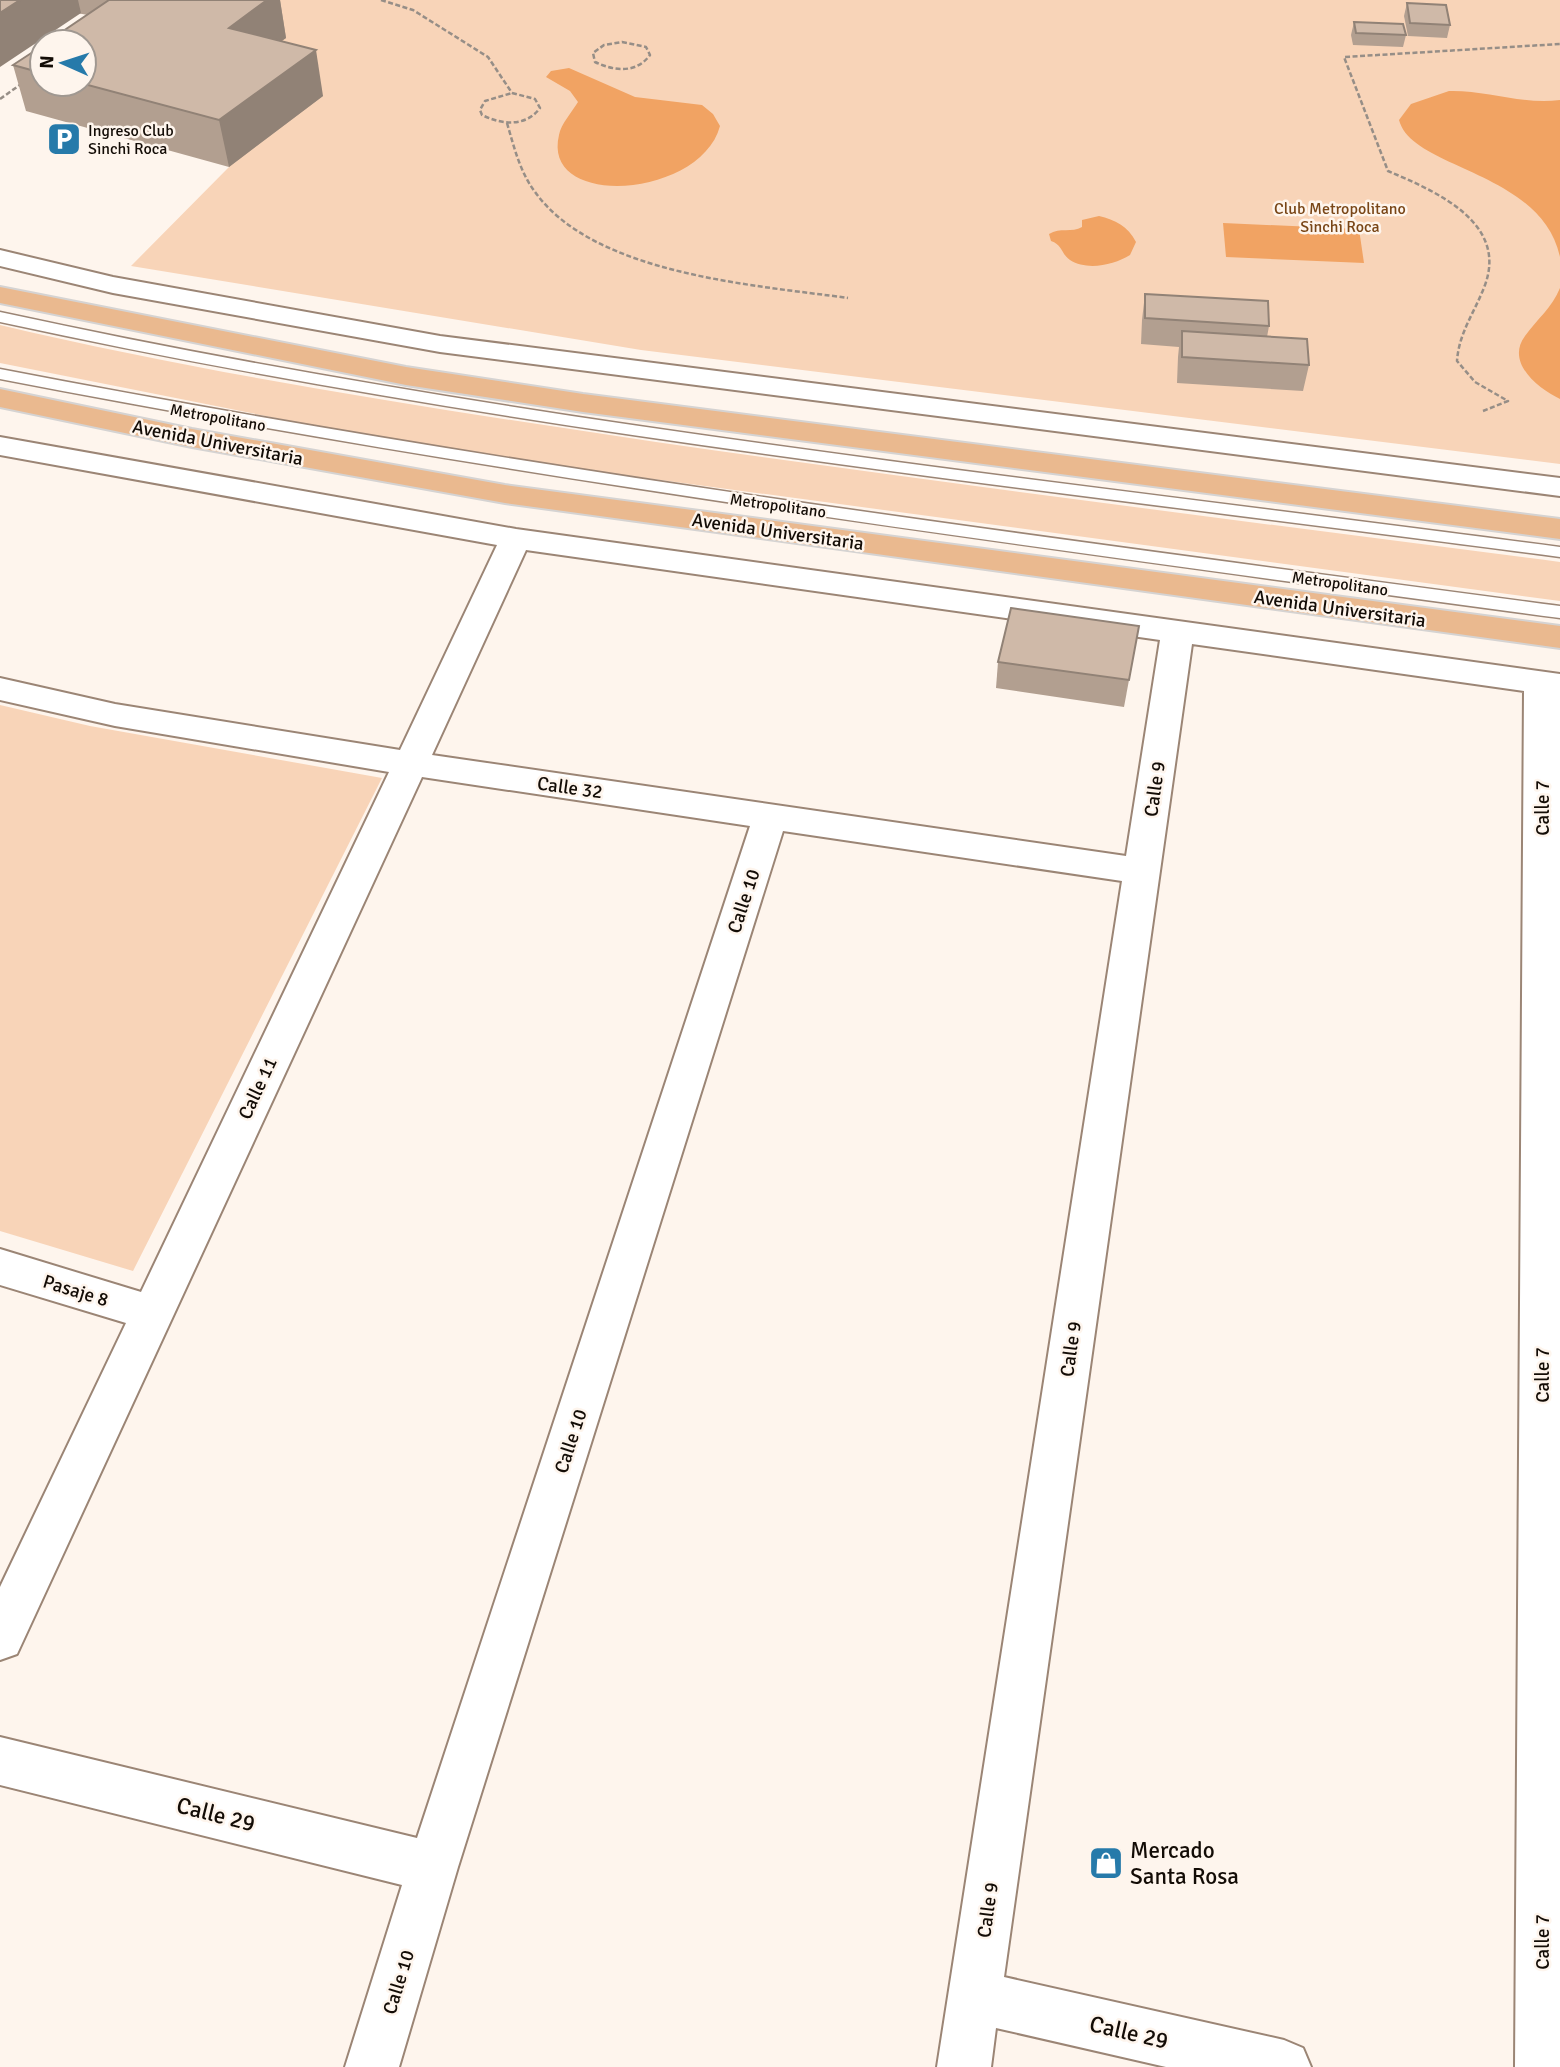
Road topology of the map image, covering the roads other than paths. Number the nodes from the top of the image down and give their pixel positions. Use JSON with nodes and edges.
{"nodes":[{"id":1,"x":0,"y":258,"type":"edge"},
{"id":2,"x":0,"y":295,"type":"edge"},
{"id":3,"x":0,"y":317,"type":"edge"},
{"id":4,"x":0,"y":374,"type":"edge"},
{"id":5,"x":0,"y":398,"type":"edge"},
{"id":6,"x":0,"y":446,"type":"edge"},
{"id":7,"x":1560,"y":487,"type":"edge"},
{"id":8,"x":1560,"y":529,"type":"edge"},
{"id":9,"x":516,"y":539,"type":"junction"},
{"id":10,"x":1560,"y":552,"type":"edge"},
{"id":11,"x":1560,"y":612,"type":"edge"},
{"id":12,"x":1177,"y":632,"type":"junction"},
{"id":13,"x":1560,"y":638,"type":"edge"},
{"id":14,"x":1551,"y":683,"type":"edge"},
{"id":15,"x":0,"y":689,"type":"edge"},
{"id":16,"x":409,"y":763,"type":"junction"},
{"id":17,"x":771,"y":817,"type":"junction"},
{"id":18,"x":1141,"y":872,"type":"junction"},
{"id":19,"x":1551,"y":948,"type":"edge"},
{"id":20,"x":0,"y":1266,"type":"edge"},
{"id":21,"x":152,"y":1313,"type":"junction"},
{"id":22,"x":0,"y":1639,"type":"edge"},
{"id":23,"x":0,"y":1761,"type":"edge"},
{"id":24,"x":433,"y":1867,"type":"junction"},
{"id":25,"x":974,"y":1997,"type":"junction"},
{"id":26,"x":372,"y":2067,"type":"edge"},
{"id":27,"x":964,"y":2067,"type":"edge"},
{"id":28,"x":1284,"y":2067,"type":"edge"},
{"id":29,"x":1542,"y":2067,"type":"edge"}],
"edges":[{"from":1,"to":7,"type":"street"},
{"from":2,"to":8,"type":"main road"},
{"from":3,"to":10,"type":"lane"},
{"from":4,"to":11,"type":"lane","name":"Metropolitano"},
{"from":5,"to":13,"type":"main road","name":"Avenida Universitaria"},
{"from":6,"to":9,"type":"street"},
{"from":9,"to":12,"type":"street"},
{"from":9,"to":16,"type":"street","name":"Calle 11"},
{"from":12,"to":14,"type":"street"},
{"from":12,"to":18,"type":"street","name":"Calle 9"},
{"from":14,"to":19,"type":"street","name":"Calle 7"},
{"from":15,"to":16,"type":"street","name":"Calle 32"},
{"from":16,"to":17,"type":"street","name":"Calle 32"},
{"from":16,"to":21,"type":"street","name":"Calle 11"},
{"from":17,"to":18,"type":"street","name":"Calle 32"},
{"from":17,"to":24,"type":"street","name":"Calle 10"},
{"from":18,"to":25,"type":"street","name":"Calle 9"},
{"from":19,"to":29,"type":"street","name":"Calle 7"},
{"from":20,"to":21,"type":"street","name":"Pasaje 8"},
{"from":21,"to":22,"type":"street","name":"Calle 11"},
{"from":23,"to":24,"type":"street","name":"Calle 29"},
{"from":24,"to":26,"type":"street","name":"Calle 10"},
{"from":25,"to":27,"type":"street","name":"Calle 9"},
{"from":25,"to":28,"type":"street","name":"Calle 29"}]}
